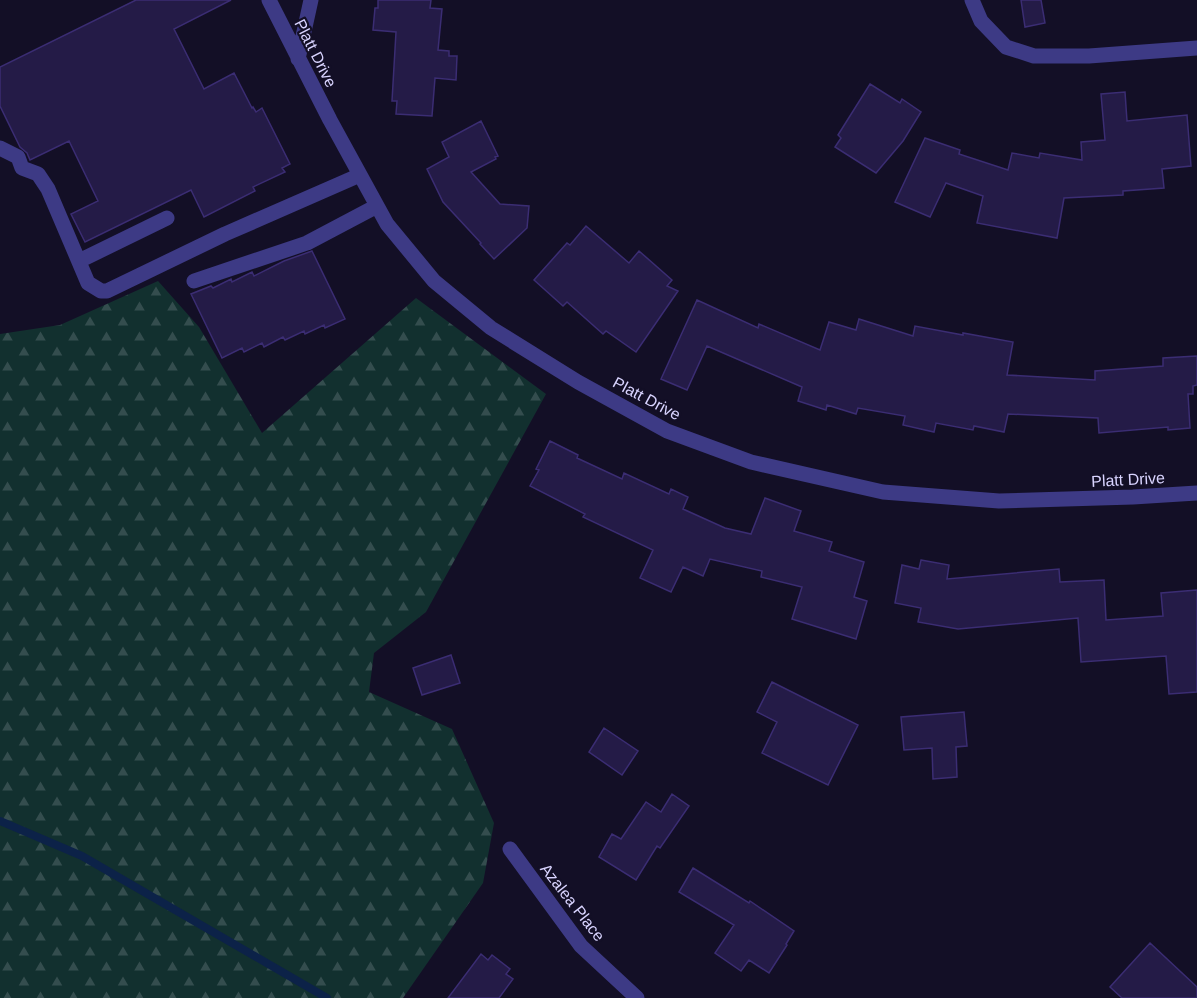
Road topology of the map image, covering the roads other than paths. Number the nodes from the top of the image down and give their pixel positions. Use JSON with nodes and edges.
{"nodes":[{"id":1,"x":269,"y":0,"type":"edge"},
{"id":2,"x":312,"y":0,"type":"edge"},
{"id":3,"x":972,"y":0,"type":"edge"},
{"id":4,"x":1197,"y":48,"type":"edge"},
{"id":5,"x":298,"y":59,"type":"junction"},
{"id":6,"x":0,"y":148,"type":"edge"},
{"id":7,"x":360,"y":175,"type":"junction"},
{"id":8,"x":377,"y":206,"type":"junction"},
{"id":9,"x":166,"y":218,"type":"dead end"},
{"id":10,"x":78,"y":261,"type":"junction"},
{"id":11,"x":194,"y":280,"type":"dead end"},
{"id":12,"x":1197,"y":493,"type":"edge"},
{"id":13,"x":510,"y":849,"type":"dead end"},
{"id":14,"x":637,"y":998,"type":"edge"}],
"edges":[{"from":1,"to":5,"type":"street","name":"Platt Drive"},
{"from":2,"to":5,"type":"street"},
{"from":3,"to":4,"type":"street"},
{"from":5,"to":7,"type":"street","name":"Platt Drive"},
{"from":6,"to":10,"type":"street"},
{"from":7,"to":8,"type":"street","name":"Platt Drive"},
{"from":7,"to":10,"type":"street"},
{"from":8,"to":11,"type":"street"},
{"from":8,"to":12,"type":"street","name":"Platt Drive"},
{"from":9,"to":10,"type":"street"},
{"from":13,"to":14,"type":"street","name":"Azalea Place"}]}
